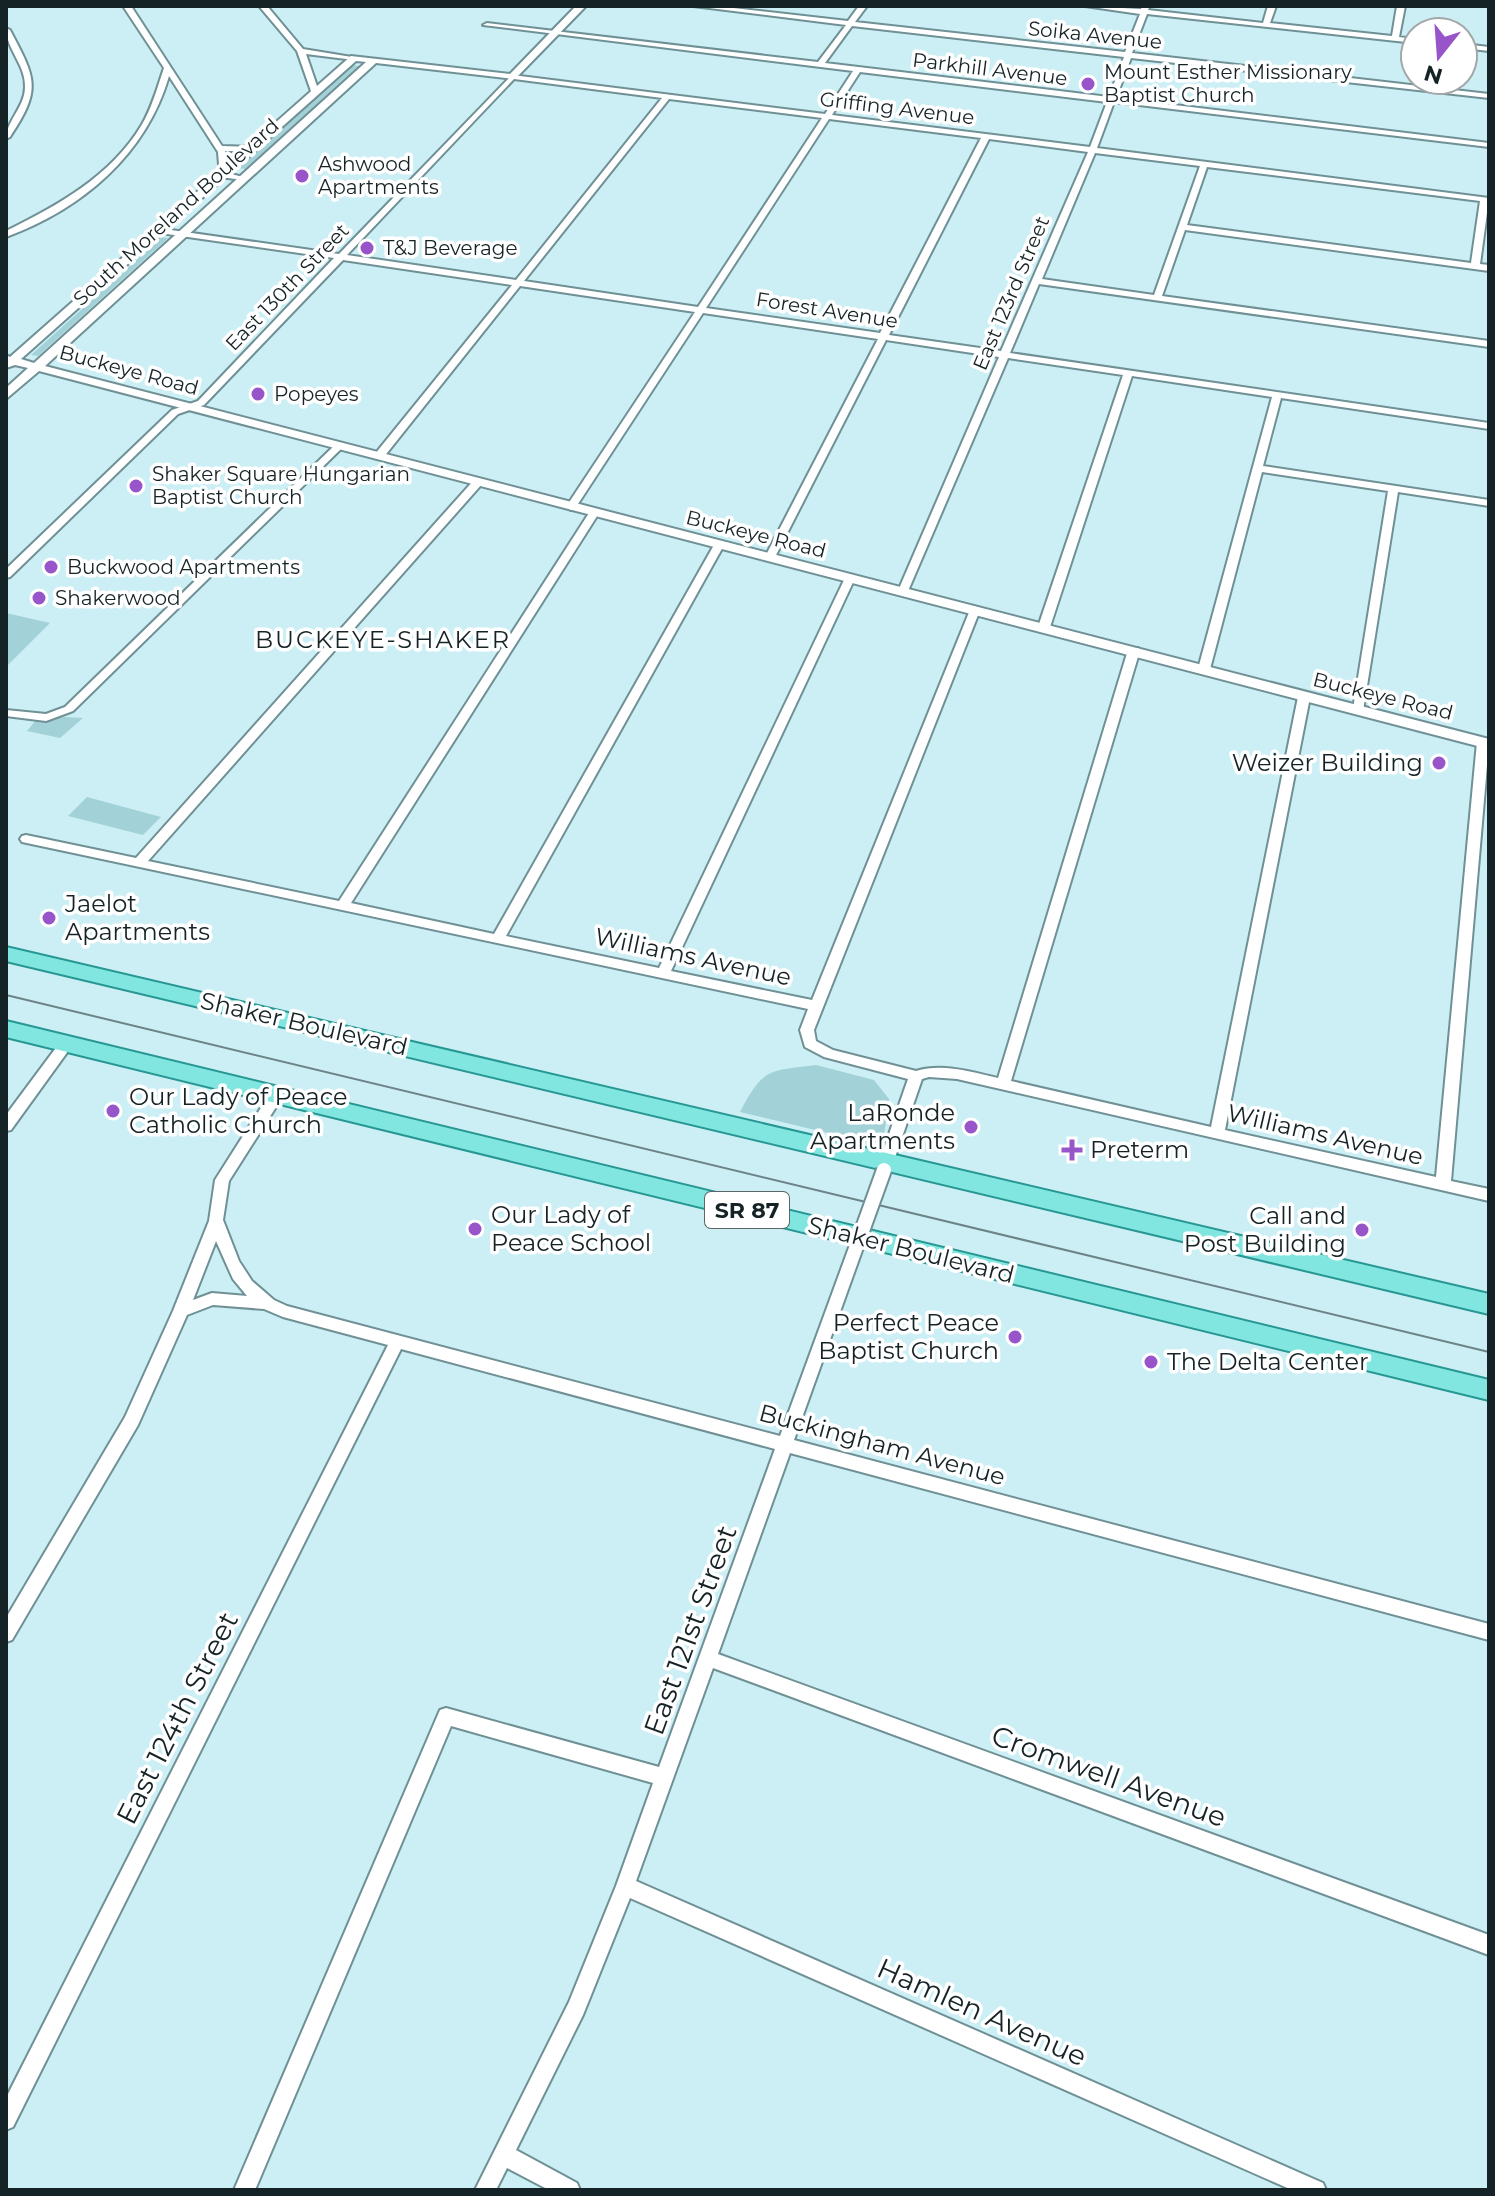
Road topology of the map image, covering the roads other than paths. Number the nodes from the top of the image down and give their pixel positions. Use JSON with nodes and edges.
{"nodes":[{"id":1,"x":127,"y":6,"type":"edge"},
{"id":2,"x":263,"y":6,"type":"edge"},
{"id":3,"x":581,"y":6,"type":"edge"},
{"id":4,"x":697,"y":6,"type":"edge"},
{"id":5,"x":863,"y":6,"type":"edge"},
{"id":6,"x":1089,"y":6,"type":"edge"},
{"id":7,"x":1272,"y":6,"type":"edge"},
{"id":8,"x":1401,"y":6,"type":"edge"},
{"id":9,"x":1145,"y":9,"type":"edge"},
{"id":10,"x":849,"y":23,"type":"junction"},
{"id":11,"x":487,"y":25,"type":"dead end"},
{"id":12,"x":1266,"y":25,"type":"junction"},
{"id":13,"x":6,"y":30,"type":"edge"},
{"id":14,"x":555,"y":32,"type":"junction"},
{"id":15,"x":1395,"y":38,"type":"junction"},
{"id":16,"x":1399,"y":39,"type":"edge"},
{"id":17,"x":301,"y":51,"type":"junction"},
{"id":18,"x":1128,"y":55,"type":"junction"},
{"id":19,"x":354,"y":58,"type":"junction"},
{"id":20,"x":374,"y":60,"type":"junction"},
{"id":21,"x":821,"y":64,"type":"junction"},
{"id":22,"x":167,"y":69,"type":"junction"},
{"id":23,"x":858,"y":69,"type":"junction"},
{"id":24,"x":512,"y":77,"type":"junction"},
{"id":25,"x":315,"y":92,"type":"junction"},
{"id":26,"x":1489,"y":96,"type":"edge"},
{"id":27,"x":667,"y":97,"type":"junction"},
{"id":28,"x":1113,"y":99,"type":"junction"},
{"id":29,"x":169,"y":103,"type":"dead end"},
{"id":30,"x":158,"y":105,"type":"junction"},
{"id":31,"x":827,"y":117,"type":"junction"},
{"id":32,"x":6,"y":137,"type":"edge"},
{"id":33,"x":986,"y":137,"type":"junction"},
{"id":34,"x":1489,"y":145,"type":"edge"},
{"id":35,"x":219,"y":148,"type":"junction"},
{"id":36,"x":251,"y":149,"type":"junction"},
{"id":37,"x":1092,"y":150,"type":"junction"},
{"id":38,"x":1204,"y":165,"type":"junction"},
{"id":39,"x":223,"y":175,"type":"junction"},
{"id":40,"x":243,"y":178,"type":"junction"},
{"id":41,"x":1487,"y":199,"type":"edge"},
{"id":42,"x":1183,"y":227,"type":"junction"},
{"id":43,"x":160,"y":230,"type":"junction"},
{"id":44,"x":181,"y":233,"type":"junction"},
{"id":45,"x":6,"y":234,"type":"edge"},
{"id":46,"x":340,"y":257,"type":"junction"},
{"id":47,"x":1475,"y":266,"type":"junction"},
{"id":48,"x":1489,"y":268,"type":"edge"},
{"id":49,"x":1035,"y":281,"type":"junction"},
{"id":50,"x":519,"y":283,"type":"junction"},
{"id":51,"x":1157,"y":298,"type":"junction"},
{"id":52,"x":698,"y":309,"type":"junction"},
{"id":53,"x":881,"y":337,"type":"junction"},
{"id":54,"x":1489,"y":344,"type":"edge"},
{"id":55,"x":1005,"y":355,"type":"junction"},
{"id":56,"x":8,"y":362,"type":"edge"},
{"id":57,"x":38,"y":367,"type":"junction"},
{"id":58,"x":1128,"y":373,"type":"junction"},
{"id":59,"x":6,"y":395,"type":"edge"},
{"id":60,"x":1277,"y":395,"type":"junction"},
{"id":61,"x":191,"y":407,"type":"junction"},
{"id":62,"x":1489,"y":426,"type":"edge"},
{"id":63,"x":339,"y":446,"type":"junction"},
{"id":64,"x":379,"y":456,"type":"junction"},
{"id":65,"x":1258,"y":468,"type":"junction"},
{"id":66,"x":478,"y":482,"type":"junction"},
{"id":67,"x":1393,"y":489,"type":"junction"},
{"id":68,"x":1489,"y":503,"type":"edge"},
{"id":69,"x":571,"y":507,"type":"junction"},
{"id":70,"x":594,"y":513,"type":"junction"},
{"id":71,"x":719,"y":545,"type":"junction"},
{"id":72,"x":770,"y":557,"type":"junction"},
{"id":73,"x":6,"y":575,"type":"edge"},
{"id":74,"x":850,"y":578,"type":"junction"},
{"id":75,"x":903,"y":591,"type":"junction"},
{"id":76,"x":975,"y":610,"type":"junction"},
{"id":77,"x":1044,"y":627,"type":"junction"},
{"id":78,"x":1134,"y":650,"type":"junction"},
{"id":79,"x":1204,"y":669,"type":"junction"},
{"id":80,"x":1304,"y":697,"type":"junction"},
{"id":81,"x":1359,"y":709,"type":"junction"},
{"id":82,"x":6,"y":713,"type":"edge"},
{"id":83,"x":1486,"y":743,"type":"edge"},
{"id":84,"x":26,"y":839,"type":"dead end"},
{"id":85,"x":140,"y":862,"type":"junction"},
{"id":86,"x":343,"y":905,"type":"junction"},
{"id":87,"x":499,"y":937,"type":"junction"},
{"id":88,"x":6,"y":954,"type":"edge"},
{"id":89,"x":664,"y":972,"type":"junction"},
{"id":90,"x":816,"y":1006,"type":"junction"},
{"id":91,"x":6,"y":1029,"type":"edge"},
{"id":92,"x":66,"y":1044,"type":"junction"},
{"id":93,"x":916,"y":1076,"type":"junction"},
{"id":94,"x":1003,"y":1085,"type":"junction"},
{"id":95,"x":276,"y":1096,"type":"junction"},
{"id":96,"x":6,"y":1126,"type":"edge"},
{"id":97,"x":1217,"y":1133,"type":"junction"},
{"id":98,"x":885,"y":1166,"type":"junction"},
{"id":99,"x":1443,"y":1184,"type":"junction"},
{"id":100,"x":1489,"y":1195,"type":"edge"},
{"id":101,"x":216,"y":1220,"type":"junction"},
{"id":102,"x":861,"y":1234,"type":"junction"},
{"id":103,"x":264,"y":1303,"type":"junction"},
{"id":104,"x":1489,"y":1304,"type":"edge"},
{"id":105,"x":181,"y":1311,"type":"junction"},
{"id":106,"x":397,"y":1342,"type":"junction"},
{"id":107,"x":1489,"y":1390,"type":"edge"},
{"id":108,"x":787,"y":1444,"type":"junction"},
{"id":109,"x":1489,"y":1632,"type":"edge"},
{"id":110,"x":6,"y":1634,"type":"edge"},
{"id":111,"x":709,"y":1659,"type":"junction"},
{"id":112,"x":665,"y":1778,"type":"junction"},
{"id":113,"x":625,"y":1886,"type":"junction"},
{"id":114,"x":1489,"y":1945,"type":"edge"},
{"id":115,"x":6,"y":2120,"type":"edge"},
{"id":116,"x":504,"y":2155,"type":"junction"},
{"id":117,"x":244,"y":2190,"type":"edge"},
{"id":118,"x":485,"y":2190,"type":"edge"},
{"id":119,"x":570,"y":2190,"type":"edge"},
{"id":120,"x":1316,"y":2190,"type":"edge"}],
"edges":[{"from":1,"to":22,"type":"street"},
{"from":2,"to":17,"type":"street"},
{"from":3,"to":14,"type":"street","name":"East 130th Street"},
{"from":4,"to":10,"type":"street","name":"Soika Avenue"},
{"from":5,"to":10,"type":"street"},
{"from":6,"to":9,"type":"street"},
{"from":7,"to":12,"type":"street"},
{"from":8,"to":15,"type":"street"},
{"from":9,"to":12,"type":"street"},
{"from":9,"to":18,"type":"street","name":"East 123rd Street"},
{"from":10,"to":18,"type":"street","name":"Soika Avenue"},
{"from":10,"to":21,"type":"street"},
{"from":11,"to":14,"type":"street","name":"Parkhill Avenue"},
{"from":12,"to":15,"type":"street"},
{"from":13,"to":32,"type":"street"},
{"from":14,"to":21,"type":"street","name":"Parkhill Avenue"},
{"from":14,"to":24,"type":"street","name":"East 130th Street"},
{"from":15,"to":16,"type":"street"},
{"from":17,"to":19,"type":"street","name":"Griffing Avenue"},
{"from":17,"to":25,"type":"street"},
{"from":18,"to":26,"type":"street","name":"Soika Avenue"},
{"from":18,"to":28,"type":"street","name":"East 123rd Street"},
{"from":19,"to":20,"type":"street","name":"Griffing Avenue"},
{"from":19,"to":25,"type":"street","name":"South Moreland Boulevard"},
{"from":20,"to":24,"type":"street","name":"Griffing Avenue"},
{"from":20,"to":40,"type":"street","name":"South Moreland Boulevard"},
{"from":21,"to":23,"type":"street","name":"Parkhill Avenue"},
{"from":22,"to":30,"type":"street"},
{"from":22,"to":35,"type":"street"},
{"from":23,"to":28,"type":"street","name":"Parkhill Avenue"},
{"from":23,"to":31,"type":"street"},
{"from":24,"to":27,"type":"street","name":"Griffing Avenue"},
{"from":24,"to":46,"type":"street","name":"East 130th Street"},
{"from":25,"to":36,"type":"street","name":"South Moreland Boulevard"},
{"from":27,"to":31,"type":"street","name":"Griffing Avenue"},
{"from":27,"to":50,"type":"street"},
{"from":28,"to":34,"type":"street","name":"Parkhill Avenue"},
{"from":28,"to":37,"type":"street","name":"East 123rd Street"},
{"from":29,"to":30,"type":"street"},
{"from":30,"to":45,"type":"street"},
{"from":31,"to":33,"type":"street","name":"Griffing Avenue"},
{"from":31,"to":52,"type":"street"},
{"from":33,"to":37,"type":"street","name":"Griffing Avenue"},
{"from":33,"to":53,"type":"street"},
{"from":35,"to":36,"type":"street"},
{"from":35,"to":39,"type":"street"},
{"from":36,"to":39,"type":"street","name":"South Moreland Boulevard"},
{"from":37,"to":38,"type":"street","name":"Griffing Avenue"},
{"from":37,"to":49,"type":"street","name":"East 123rd Street"},
{"from":38,"to":41,"type":"street","name":"Griffing Avenue"},
{"from":38,"to":42,"type":"street"},
{"from":39,"to":40,"type":"street"},
{"from":39,"to":43,"type":"street","name":"South Moreland Boulevard"},
{"from":40,"to":44,"type":"street","name":"South Moreland Boulevard"},
{"from":41,"to":47,"type":"street"},
{"from":42,"to":47,"type":"street"},
{"from":42,"to":51,"type":"street"},
{"from":43,"to":44,"type":"street","name":"Forest Avenue"},
{"from":43,"to":56,"type":"street","name":"South Moreland Boulevard"},
{"from":44,"to":46,"type":"street","name":"Forest Avenue"},
{"from":44,"to":57,"type":"street","name":"South Moreland Boulevard"},
{"from":46,"to":50,"type":"street","name":"Forest Avenue"},
{"from":46,"to":61,"type":"street","name":"East 130th Street"},
{"from":47,"to":48,"type":"street"},
{"from":49,"to":51,"type":"street"},
{"from":49,"to":55,"type":"street","name":"East 123rd Street"},
{"from":50,"to":52,"type":"street","name":"Forest Avenue"},
{"from":50,"to":64,"type":"street"},
{"from":51,"to":54,"type":"street"},
{"from":52,"to":53,"type":"street","name":"Forest Avenue"},
{"from":52,"to":69,"type":"street"},
{"from":53,"to":55,"type":"street","name":"Forest Avenue"},
{"from":53,"to":72,"type":"street"},
{"from":55,"to":58,"type":"street","name":"Forest Avenue"},
{"from":55,"to":75,"type":"street","name":"East 123rd Street"},
{"from":56,"to":57,"type":"street","name":"Buckeye Road"},
{"from":57,"to":59,"type":"street","name":"South Moreland Boulevard"},
{"from":57,"to":61,"type":"street","name":"Buckeye Road"},
{"from":58,"to":60,"type":"street","name":"Forest Avenue"},
{"from":58,"to":77,"type":"street"},
{"from":60,"to":62,"type":"street","name":"Forest Avenue"},
{"from":60,"to":65,"type":"street"},
{"from":61,"to":63,"type":"street","name":"Buckeye Road"},
{"from":61,"to":73,"type":"street","name":"East 130th Street"},
{"from":63,"to":64,"type":"street","name":"Buckeye Road"},
{"from":63,"to":82,"type":"street"},
{"from":64,"to":66,"type":"street","name":"Buckeye Road"},
{"from":65,"to":67,"type":"street"},
{"from":65,"to":79,"type":"street"},
{"from":66,"to":69,"type":"street","name":"Buckeye Road"},
{"from":66,"to":85,"type":"street"},
{"from":67,"to":68,"type":"street"},
{"from":67,"to":81,"type":"street"},
{"from":69,"to":70,"type":"street","name":"Buckeye Road"},
{"from":70,"to":71,"type":"street","name":"Buckeye Road"},
{"from":70,"to":86,"type":"street"},
{"from":71,"to":72,"type":"street","name":"Buckeye Road"},
{"from":71,"to":87,"type":"street"},
{"from":72,"to":74,"type":"street","name":"Buckeye Road"},
{"from":74,"to":75,"type":"street","name":"Buckeye Road"},
{"from":74,"to":89,"type":"street"},
{"from":75,"to":76,"type":"street","name":"Buckeye Road"},
{"from":76,"to":77,"type":"street","name":"Buckeye Road"},
{"from":76,"to":90,"type":"street"},
{"from":77,"to":78,"type":"street","name":"Buckeye Road"},
{"from":78,"to":79,"type":"street","name":"Buckeye Road"},
{"from":78,"to":94,"type":"street"},
{"from":79,"to":80,"type":"street","name":"Buckeye Road"},
{"from":80,"to":81,"type":"street","name":"Buckeye Road"},
{"from":80,"to":97,"type":"street"},
{"from":81,"to":83,"type":"street","name":"Buckeye Road"},
{"from":83,"to":99,"type":"street"},
{"from":84,"to":85,"type":"street","name":"Williams Avenue"},
{"from":85,"to":86,"type":"street","name":"Williams Avenue"},
{"from":86,"to":87,"type":"street","name":"Williams Avenue"},
{"from":87,"to":89,"type":"street","name":"Williams Avenue"},
{"from":88,"to":98,"type":"main road","name":"Shaker Boulevard"},
{"from":89,"to":90,"type":"street","name":"Williams Avenue"},
{"from":90,"to":93,"type":"street","name":"Williams Avenue"},
{"from":91,"to":92,"type":"main road","name":"Shaker Boulevard","number":"SR 87"},
{"from":92,"to":95,"type":"main road","name":"Shaker Boulevard","number":"SR 87"},
{"from":92,"to":96,"type":"street"},
{"from":93,"to":94,"type":"street","name":"Williams Avenue"},
{"from":93,"to":98,"type":"street","name":"East 121st Street"},
{"from":94,"to":97,"type":"street","name":"Williams Avenue"},
{"from":95,"to":101,"type":"street"},
{"from":95,"to":102,"type":"main road","name":"Shaker Boulevard","number":"SR 87"},
{"from":97,"to":99,"type":"street","name":"Williams Avenue"},
{"from":98,"to":102,"type":"street","name":"East 121st Street","bridge":true},
{"from":98,"to":104,"type":"main road","name":"Shaker Boulevard"},
{"from":99,"to":100,"type":"street","name":"Williams Avenue"},
{"from":101,"to":103,"type":"street"},
{"from":101,"to":105,"type":"street"},
{"from":102,"to":107,"type":"main road","name":"Shaker Boulevard","number":"SR 87"},
{"from":102,"to":108,"type":"street","name":"East 121st Street"},
{"from":103,"to":105,"type":"street","name":"Buckingham Avenue"},
{"from":103,"to":106,"type":"street","name":"Buckingham Avenue"},
{"from":105,"to":110,"type":"street"},
{"from":106,"to":108,"type":"street","name":"Buckingham Avenue"},
{"from":106,"to":115,"type":"street","name":"East 124th Street"},
{"from":108,"to":109,"type":"street","name":"Buckingham Avenue"},
{"from":108,"to":111,"type":"street","name":"East 121st Street"},
{"from":111,"to":112,"type":"street","name":"East 121st Street"},
{"from":111,"to":114,"type":"street","name":"Cromwell Avenue"},
{"from":112,"to":113,"type":"street","name":"East 121st Street"},
{"from":112,"to":117,"type":"street"},
{"from":113,"to":116,"type":"street","name":"East 121st Street"},
{"from":113,"to":120,"type":"street","name":"Hamlen Avenue"},
{"from":116,"to":118,"type":"street","name":"East 121st Street"},
{"from":116,"to":119,"type":"street"}]}
